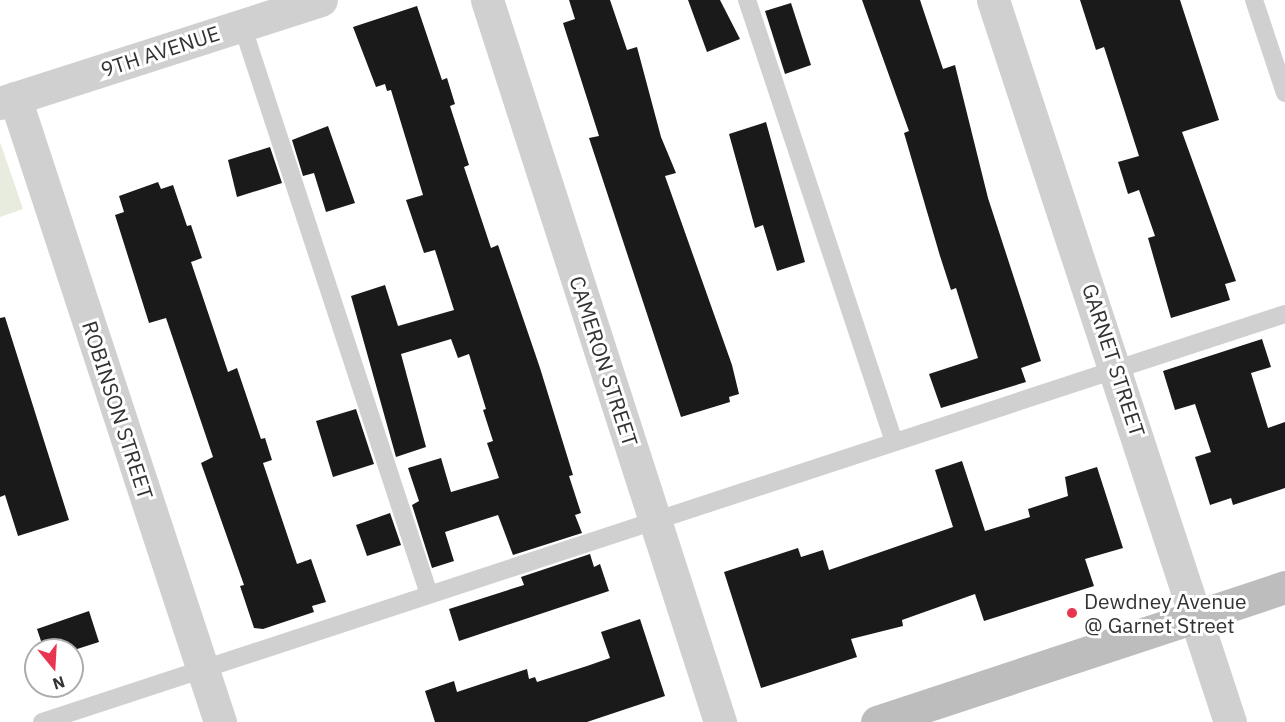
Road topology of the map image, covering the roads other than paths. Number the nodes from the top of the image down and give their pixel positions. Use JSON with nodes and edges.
{"nodes":[{"id":1,"x":321,"y":0,"type":"edge"},
{"id":2,"x":487,"y":0,"type":"edge"},
{"id":3,"x":747,"y":0,"type":"edge"},
{"id":4,"x":993,"y":0,"type":"edge"},
{"id":5,"x":1254,"y":0,"type":"edge"},
{"id":6,"x":242,"y":25,"type":"junction"},
{"id":7,"x":1285,"y":93,"type":"edge"},
{"id":8,"x":8,"y":100,"type":"edge"},
{"id":9,"x":1285,"y":314,"type":"edge"},
{"id":10,"x":1117,"y":368,"type":"junction"},
{"id":11,"x":894,"y":442,"type":"junction"},
{"id":12,"x":656,"y":523,"type":"junction"},
{"id":13,"x":1285,"y":587,"type":"edge"},
{"id":14,"x":429,"y":594,"type":"junction"},
{"id":15,"x":1197,"y":616,"type":"junction"},
{"id":16,"x":204,"y":670,"type":"junction"},
{"id":17,"x":42,"y":722,"type":"edge"},
{"id":18,"x":220,"y":722,"type":"edge"},
{"id":19,"x":720,"y":722,"type":"edge"},
{"id":20,"x":877,"y":722,"type":"edge"},
{"id":21,"x":1230,"y":722,"type":"edge"}],
"edges":[{"from":1,"to":6,"type":"street","name":"9TH AVENUE"},
{"from":2,"to":12,"type":"street","name":"CAMERON STREET"},
{"from":3,"to":11,"type":"lane"},
{"from":4,"to":10,"type":"street","name":"GARNET STREET"},
{"from":5,"to":7,"type":"lane"},
{"from":6,"to":8,"type":"street","name":"9TH AVENUE"},
{"from":6,"to":14,"type":"lane"},
{"from":8,"to":16,"type":"street","name":"ROBINSON STREET"},
{"from":9,"to":10,"type":"lane"},
{"from":10,"to":11,"type":"lane"},
{"from":10,"to":15,"type":"street","name":"GARNET STREET"},
{"from":11,"to":12,"type":"lane"},
{"from":12,"to":14,"type":"lane"},
{"from":12,"to":19,"type":"street","name":"CAMERON STREET"},
{"from":13,"to":15,"type":"main road"},
{"from":14,"to":16,"type":"lane"},
{"from":15,"to":20,"type":"main road"},
{"from":15,"to":21,"type":"street","name":"GARNET STREET"},
{"from":16,"to":17,"type":"lane"},
{"from":16,"to":18,"type":"street","name":"ROBINSON STREET"}]}
